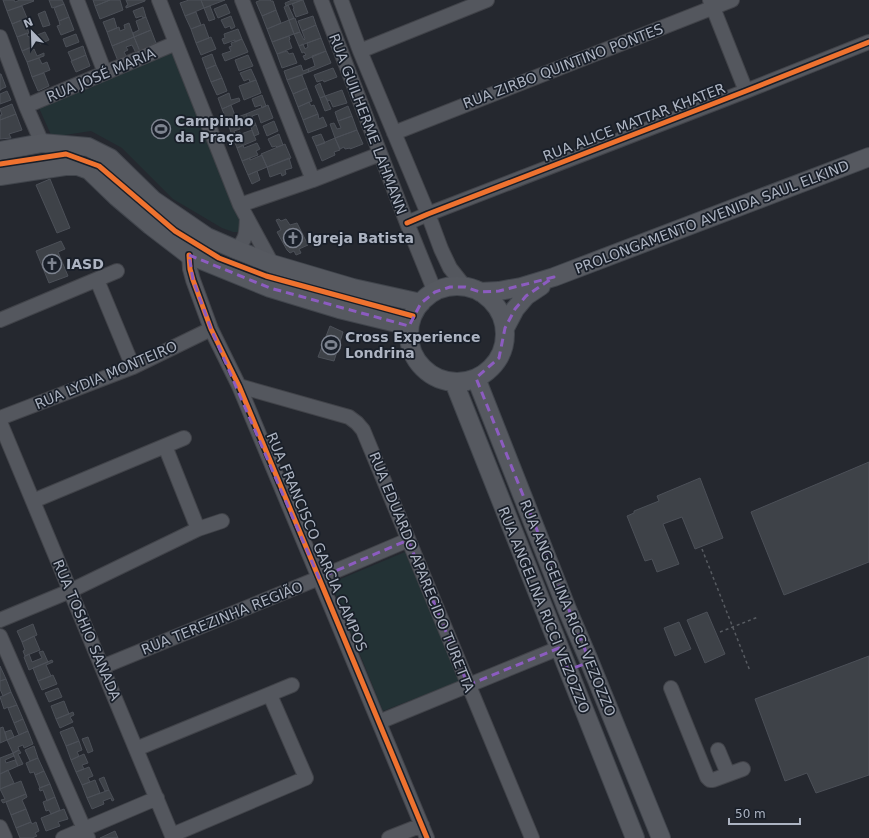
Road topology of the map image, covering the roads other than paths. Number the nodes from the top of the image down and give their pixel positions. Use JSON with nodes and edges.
{"nodes":[{"id":1,"x":77,"y":0,"type":"edge"},
{"id":2,"x":159,"y":0,"type":"edge"},
{"id":3,"x":242,"y":0,"type":"edge"},
{"id":4,"x":321,"y":0,"type":"edge"},
{"id":5,"x":341,"y":0,"type":"edge"},
{"id":6,"x":487,"y":0,"type":"edge"},
{"id":7,"x":732,"y":0,"type":"edge"},
{"id":8,"x":712,"y":4,"type":"edge"},
{"id":9,"x":0,"y":37,"type":"edge"},
{"id":10,"x":869,"y":42,"type":"edge"},
{"id":11,"x":176,"y":43,"type":"junction"},
{"id":12,"x":360,"y":51,"type":"junction"},
{"id":13,"x":105,"y":73,"type":"junction"},
{"id":14,"x":746,"y":91,"type":"junction"},
{"id":15,"x":26,"y":106,"type":"junction"},
{"id":16,"x":394,"y":132,"type":"junction"},
{"id":17,"x":42,"y":143,"type":"junction"},
{"id":18,"x":0,"y":151,"type":"edge"},
{"id":19,"x":380,"y":154,"type":"junction"},
{"id":20,"x":869,"y":157,"type":"edge"},
{"id":21,"x":127,"y":174,"type":"junction"},
{"id":22,"x":0,"y":176,"type":"edge"},
{"id":23,"x":313,"y":180,"type":"junction"},
{"id":24,"x":112,"y":192,"type":"junction"},
{"id":25,"x":240,"y":205,"type":"junction"},
{"id":26,"x":428,"y":214,"type":"junction"},
{"id":27,"x":247,"y":218,"type":"junction"},
{"id":28,"x":407,"y":223,"type":"junction"},
{"id":29,"x":236,"y":250,"type":"junction"},
{"id":30,"x":189,"y":255,"type":"junction"},
{"id":31,"x":272,"y":264,"type":"junction"},
{"id":32,"x":117,"y":271,"type":"dead end"},
{"id":33,"x":554,"y":277,"type":"junction"},
{"id":34,"x":97,"y":280,"type":"junction"},
{"id":35,"x":472,"y":289,"type":"junction"},
{"id":36,"x":435,"y":292,"type":"junction"},
{"id":37,"x":420,"y":303,"type":"junction"},
{"id":38,"x":0,"y":320,"type":"edge"},
{"id":39,"x":409,"y":326,"type":"junction"},
{"id":40,"x":505,"y":328,"type":"junction"},
{"id":41,"x":212,"y":329,"type":"junction"},
{"id":42,"x":133,"y":367,"type":"junction"},
{"id":43,"x":476,"y":378,"type":"junction"},
{"id":44,"x":454,"y":382,"type":"junction"},
{"id":45,"x":239,"y":386,"type":"junction"},
{"id":46,"x":0,"y":418,"type":"edge"},
{"id":47,"x":0,"y":422,"type":"edge"},
{"id":48,"x":184,"y":438,"type":"dead end"},
{"id":49,"x":165,"y":446,"type":"junction"},
{"id":50,"x":33,"y":501,"type":"junction"},
{"id":51,"x":222,"y":521,"type":"dead end"},
{"id":52,"x":198,"y":529,"type":"junction"},
{"id":53,"x":408,"y":540,"type":"junction"},
{"id":54,"x":319,"y":578,"type":"junction"},
{"id":55,"x":70,"y":591,"type":"junction"},
{"id":56,"x":0,"y":620,"type":"edge"},
{"id":57,"x":0,"y":636,"type":"edge"},
{"id":58,"x":559,"y":648,"type":"junction"},
{"id":59,"x":590,"y":662,"type":"junction"},
{"id":60,"x":102,"y":667,"type":"junction"},
{"id":61,"x":568,"y":670,"type":"junction"},
{"id":62,"x":292,"y":685,"type":"dead end"},
{"id":63,"x":468,"y":685,"type":"junction"},
{"id":64,"x":671,"y":688,"type":"dead end"},
{"id":65,"x":270,"y":695,"type":"junction"},
{"id":66,"x":378,"y":722,"type":"junction"},
{"id":67,"x":136,"y":749,"type":"junction"},
{"id":68,"x":718,"y":750,"type":"dead end"},
{"id":69,"x":743,"y":768,"type":"dead end"},
{"id":70,"x":728,"y":774,"type":"junction"},
{"id":71,"x":157,"y":798,"type":"junction"},
{"id":72,"x":422,"y":825,"type":"junction"},
{"id":73,"x":0,"y":827,"type":"edge"},
{"id":74,"x":86,"y":834,"type":"edge"},
{"id":75,"x":173,"y":836,"type":"edge"},
{"id":76,"x":5,"y":838,"type":"edge"},
{"id":77,"x":63,"y":838,"type":"edge"},
{"id":78,"x":389,"y":838,"type":"edge"},
{"id":79,"x":427,"y":838,"type":"edge"},
{"id":80,"x":532,"y":838,"type":"edge"},
{"id":81,"x":635,"y":838,"type":"edge"},
{"id":82,"x":661,"y":838,"type":"edge"}],
"edges":[{"from":1,"to":13,"type":"street"},
{"from":2,"to":11,"type":"street"},
{"from":3,"to":23,"type":"street"},
{"from":4,"to":19,"type":"street","name":"RUA GUILHERME LAHMANN"},
{"from":5,"to":12,"type":"street"},
{"from":6,"to":12,"type":"street"},
{"from":7,"to":8,"type":"street","name":"RUA ZIRBO QUINTINO PONTES"},
{"from":8,"to":14,"type":"street"},
{"from":8,"to":16,"type":"street","name":"RUA ZIRBO QUINTINO PONTES"},
{"from":9,"to":15,"type":"street"},
{"from":10,"to":14,"type":"street","name":"RUA ALICE MATTAR KHATER"},
{"from":11,"to":13,"type":"street","name":"RUA JOSÉ MARIA"},
{"from":11,"to":25,"type":"street"},
{"from":12,"to":16,"type":"street"},
{"from":13,"to":15,"type":"street","name":"RUA JOSÉ MARIA"},
{"from":14,"to":26,"type":"street","name":"RUA ALICE MATTAR KHATER"},
{"from":15,"to":17,"type":"street"},
{"from":16,"to":26,"type":"street"},
{"from":17,"to":18,"type":"main road"},
{"from":17,"to":21,"type":"main road"},
{"from":19,"to":23,"type":"street"},
{"from":19,"to":28,"type":"street","name":"RUA GUILHERME LAHMANN"},
{"from":20,"to":33,"type":"main road","name":"PROLONGAMENTO AVENIDA SAUL ELKIND"},
{"from":21,"to":24,"type":"main road"},
{"from":21,"to":29,"type":"main road"},
{"from":22,"to":24,"type":"main road"},
{"from":23,"to":25,"type":"street"},
{"from":24,"to":30,"type":"main road"},
{"from":25,"to":27,"type":"street"},
{"from":26,"to":28,"type":"street","name":"RUA ALICE MATTAR KHATER"},
{"from":26,"to":35,"type":"street"},
{"from":27,"to":29,"type":"street"},
{"from":27,"to":31,"type":"street"},
{"from":28,"to":36,"type":"street","name":"RUA GUILHERME LAHMANN"},
{"from":29,"to":31,"type":"main road"},
{"from":30,"to":39,"type":"main road"},
{"from":30,"to":41,"type":"street","name":"RUA FRANCISCO GARCIA CAMPOS"},
{"from":31,"to":37,"type":"main road"},
{"from":32,"to":34,"type":"street"},
{"from":33,"to":35,"type":"main road","name":"PROLONGAMENTO AVENIDA SAUL ELKIND"},
{"from":33,"to":40,"type":"main road","name":"PROLONGAMENTO AVENIDA SAUL ELKIND"},
{"from":34,"to":38,"type":"street"},
{"from":34,"to":42,"type":"street"},
{"from":35,"to":36,"type":"main road"},
{"from":35,"to":40,"type":"main road"},
{"from":36,"to":37,"type":"main road"},
{"from":37,"to":39,"type":"main road"},
{"from":39,"to":44,"type":"main road"},
{"from":40,"to":43,"type":"main road"},
{"from":41,"to":42,"type":"street","name":"RUA LYDIA MONTEIRO"},
{"from":41,"to":45,"type":"street","name":"RUA FRANCISCO GARCIA CAMPOS"},
{"from":42,"to":46,"type":"street","name":"RUA LYDIA MONTEIRO"},
{"from":43,"to":44,"type":"main road"},
{"from":43,"to":59,"type":"main road","name":"RUA ANGGELINA RICCI VEZOZZO"},
{"from":44,"to":58,"type":"main road","name":"RUA ANGELINA RICCI VEZOZZO"},
{"from":45,"to":53,"type":"street","name":"RUA EDUARDO APARECIDO TURETTA"},
{"from":45,"to":54,"type":"street","name":"RUA FRANCISCO GARCIA CAMPOS"},
{"from":47,"to":50,"type":"street","name":"RUA TOSHIO SANADA"},
{"from":48,"to":49,"type":"street"},
{"from":49,"to":50,"type":"street"},
{"from":49,"to":52,"type":"street"},
{"from":50,"to":55,"type":"street","name":"RUA TOSHIO SANADA"},
{"from":51,"to":52,"type":"street"},
{"from":52,"to":55,"type":"street"},
{"from":53,"to":54,"type":"street","name":"RUA TEREZINHA REGIÃO"},
{"from":53,"to":63,"type":"street","name":"RUA EDUARDO APARECIDO TURETTA"},
{"from":54,"to":60,"type":"street","name":"RUA TEREZINHA REGIÃO"},
{"from":54,"to":66,"type":"street","name":"RUA FRANCISCO GARCIA CAMPOS"},
{"from":55,"to":56,"type":"street"},
{"from":55,"to":60,"type":"street","name":"RUA TOSHIO SANADA"},
{"from":57,"to":74,"type":"street"},
{"from":58,"to":61,"type":"main road","name":"RUA ANGELINA RICCI VEZOZZO"},
{"from":58,"to":63,"type":"street"},
{"from":59,"to":61,"type":"main road"},
{"from":59,"to":82,"type":"main road","name":"RUA ANGGELINA RICCI VEZOZZO"},
{"from":60,"to":67,"type":"street","name":"RUA TOSHIO SANADA"},
{"from":61,"to":81,"type":"main road","name":"RUA ANGELINA RICCI VEZOZZO"},
{"from":62,"to":65,"type":"street"},
{"from":63,"to":66,"type":"street"},
{"from":63,"to":80,"type":"street","name":"RUA EDUARDO APARECIDO TURETTA"},
{"from":64,"to":70,"type":"street"},
{"from":65,"to":67,"type":"street"},
{"from":65,"to":75,"type":"street"},
{"from":66,"to":72,"type":"street","name":"RUA FRANCISCO GARCIA CAMPOS"},
{"from":67,"to":71,"type":"street","name":"RUA TOSHIO SANADA"},
{"from":68,"to":70,"type":"street"},
{"from":69,"to":70,"type":"street"},
{"from":71,"to":74,"type":"street"},
{"from":71,"to":75,"type":"street","name":"RUA TOSHIO SANADA"},
{"from":72,"to":78,"type":"street"},
{"from":72,"to":79,"type":"street","name":"RUA FRANCISCO GARCIA CAMPOS"},
{"from":73,"to":76,"type":"street"},
{"from":74,"to":77,"type":"street"}]}
